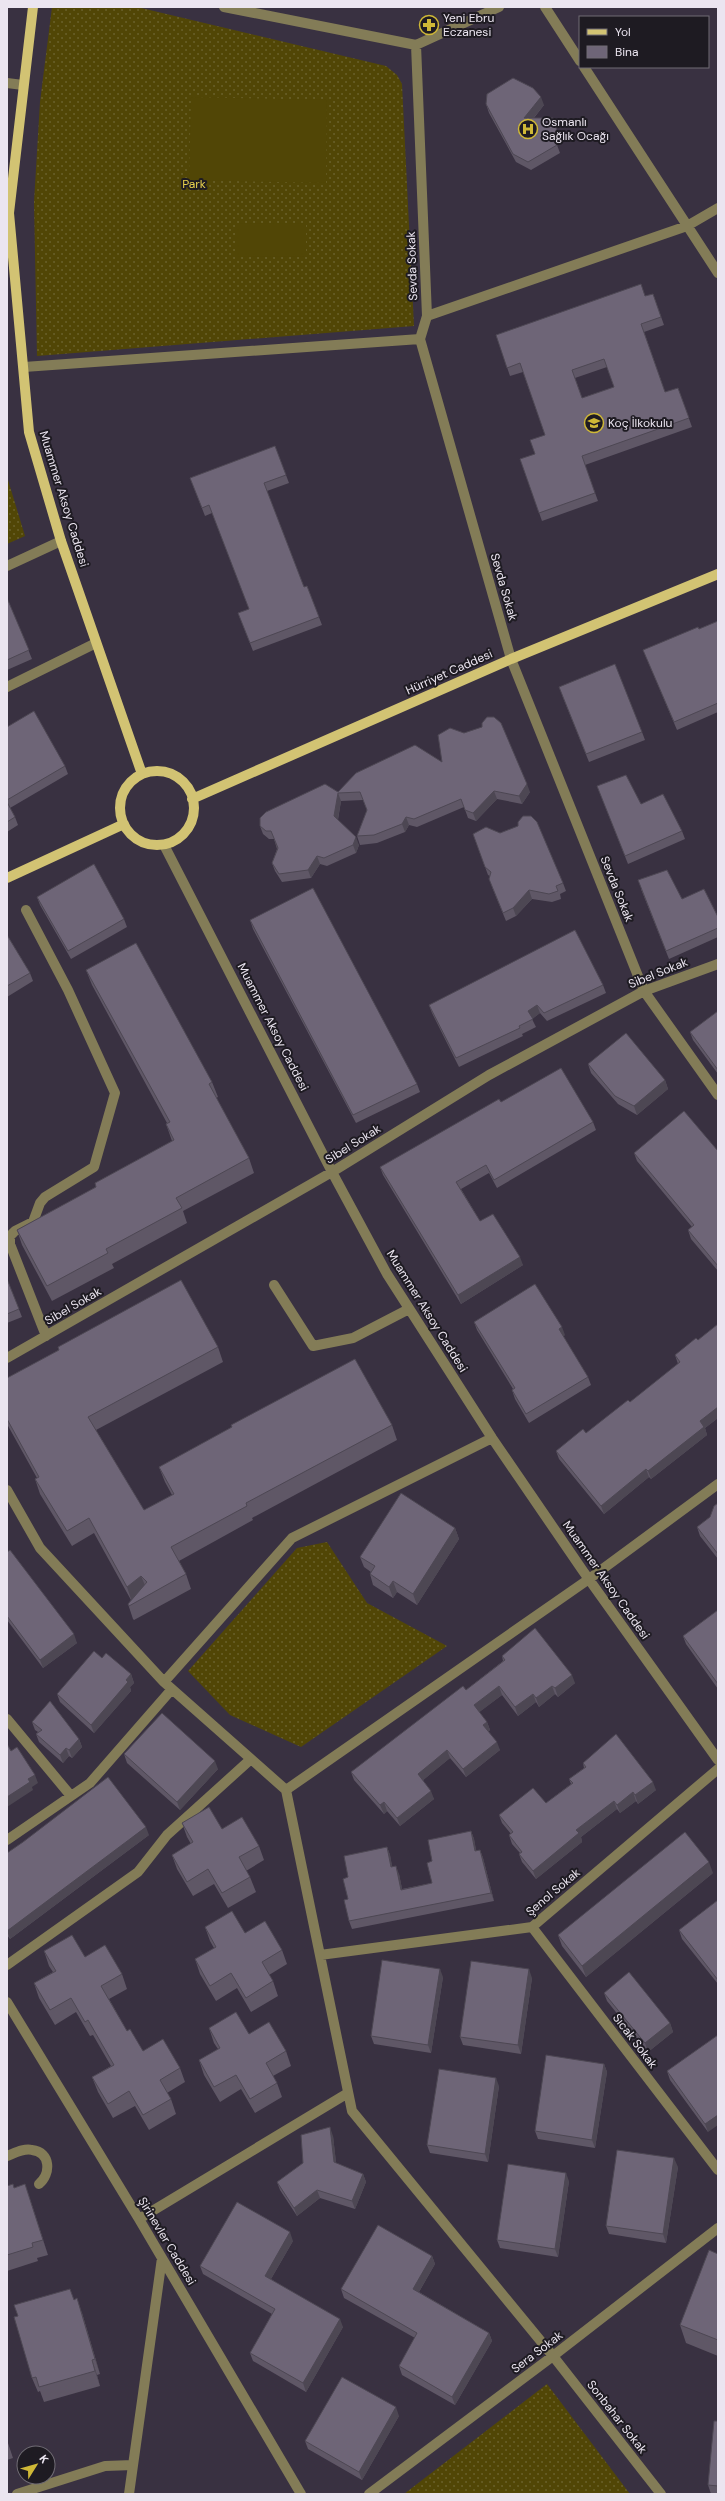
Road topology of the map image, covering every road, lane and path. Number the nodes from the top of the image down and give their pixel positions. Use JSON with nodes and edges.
{"nodes":[{"id":1,"x":33,"y":7,"type":"edge"},
{"id":2,"x":224,"y":7,"type":"edge"},
{"id":3,"x":499,"y":7,"type":"edge"},
{"id":4,"x":545,"y":7,"type":"edge"},
{"id":5,"x":416,"y":45,"type":"junction"},
{"id":6,"x":579,"y":59,"type":"edge"},
{"id":7,"x":585,"y":68,"type":"edge"},
{"id":8,"x":7,"y":83,"type":"edge"},
{"id":9,"x":23,"y":85,"type":"junction"},
{"id":10,"x":718,"y":208,"type":"edge"},
{"id":11,"x":8,"y":212,"type":"edge"},
{"id":12,"x":687,"y":226,"type":"junction"},
{"id":13,"x":718,"y":273,"type":"edge"},
{"id":14,"x":427,"y":316,"type":"junction"},
{"id":15,"x":420,"y":339,"type":"junction"},
{"id":16,"x":24,"y":367,"type":"junction"},
{"id":17,"x":61,"y":541,"type":"junction"},
{"id":18,"x":7,"y":566,"type":"edge"},
{"id":19,"x":718,"y":574,"type":"edge"},
{"id":20,"x":96,"y":643,"type":"junction"},
{"id":21,"x":511,"y":659,"type":"junction"},
{"id":22,"x":7,"y":687,"type":"edge"},
{"id":23,"x":142,"y":774,"type":"junction"},
{"id":24,"x":192,"y":799,"type":"junction"},
{"id":25,"x":124,"y":824,"type":"junction"},
{"id":26,"x":164,"y":845,"type":"junction"},
{"id":27,"x":7,"y":878,"type":"edge"},
{"id":28,"x":26,"y":910,"type":"dead end"},
{"id":29,"x":718,"y":964,"type":"edge"},
{"id":30,"x":644,"y":991,"type":"junction"},
{"id":31,"x":718,"y":1095,"type":"edge"},
{"id":32,"x":332,"y":1172,"type":"junction"},
{"id":33,"x":274,"y":1285,"type":"dead end"},
{"id":34,"x":410,"y":1309,"type":"junction"},
{"id":35,"x":46,"y":1336,"type":"junction"},
{"id":36,"x":7,"y":1358,"type":"edge"},
{"id":37,"x":492,"y":1438,"type":"junction"},
{"id":38,"x":718,"y":1484,"type":"edge"},
{"id":39,"x":7,"y":1490,"type":"edge"},
{"id":40,"x":589,"y":1579,"type":"junction"},
{"id":41,"x":164,"y":1682,"type":"junction"},
{"id":42,"x":172,"y":1689,"type":"junction"},
{"id":43,"x":7,"y":1720,"type":"edge"},
{"id":44,"x":252,"y":1759,"type":"junction"},
{"id":45,"x":718,"y":1760,"type":"edge"},
{"id":46,"x":718,"y":1769,"type":"edge"},
{"id":47,"x":286,"y":1790,"type":"junction"},
{"id":48,"x":71,"y":1796,"type":"junction"},
{"id":49,"x":7,"y":1840,"type":"edge"},
{"id":50,"x":532,"y":1927,"type":"junction"},
{"id":51,"x":320,"y":1955,"type":"junction"},
{"id":52,"x":7,"y":1965,"type":"edge"},
{"id":53,"x":7,"y":2002,"type":"edge"},
{"id":54,"x":348,"y":2094,"type":"junction"},
{"id":55,"x":7,"y":2156,"type":"edge"},
{"id":56,"x":718,"y":2170,"type":"edge"},
{"id":57,"x":39,"y":2184,"type":"dead end"},
{"id":58,"x":139,"y":2219,"type":"junction"},
{"id":59,"x":718,"y":2228,"type":"edge"},
{"id":60,"x":162,"y":2258,"type":"junction"},
{"id":61,"x":553,"y":2356,"type":"junction"},
{"id":62,"x":133,"y":2465,"type":"junction"},
{"id":63,"x":17,"y":2494,"type":"edge"},
{"id":64,"x":129,"y":2494,"type":"edge"},
{"id":65,"x":301,"y":2494,"type":"edge"},
{"id":66,"x":369,"y":2494,"type":"edge"},
{"id":67,"x":661,"y":2494,"type":"edge"}],
"edges":[{"from":1,"to":9,"type":"main road","name":"Muammer Aksoy Caddesi"},
{"from":2,"to":5,"type":"street"},
{"from":3,"to":5,"type":"street"},
{"from":4,"to":6,"type":"street"},
{"from":5,"to":14,"type":"street","name":"Sevda Sokak"},
{"from":7,"to":12,"type":"street"},
{"from":8,"to":9,"type":"street"},
{"from":9,"to":11,"type":"main road","name":"Muammer Aksoy Caddesi"},
{"from":10,"to":12,"type":"street"},
{"from":11,"to":16,"type":"main road","name":"Muammer Aksoy Caddesi"},
{"from":12,"to":13,"type":"street"},
{"from":12,"to":14,"type":"street"},
{"from":14,"to":15,"type":"street","name":"Sevda Sokak"},
{"from":15,"to":16,"type":"street"},
{"from":15,"to":21,"type":"street","name":"Sevda Sokak"},
{"from":16,"to":17,"type":"main road","name":"Muammer Aksoy Caddesi"},
{"from":17,"to":18,"type":"street"},
{"from":17,"to":20,"type":"main road","name":"Muammer Aksoy Caddesi"},
{"from":19,"to":21,"type":"main road","name":"Hürriyet Caddesi"},
{"from":20,"to":22,"type":"street"},
{"from":20,"to":23,"type":"main road","name":"Muammer Aksoy Caddesi"},
{"from":21,"to":24,"type":"main road","name":"Hürriyet Caddesi"},
{"from":21,"to":30,"type":"street","name":"Sevda Sokak"},
{"from":23,"to":24,"type":"main road"},
{"from":23,"to":25,"type":"main road"},
{"from":24,"to":26,"type":"main road"},
{"from":25,"to":26,"type":"main road"},
{"from":25,"to":27,"type":"main road"},
{"from":26,"to":32,"type":"street","name":"Muammer Aksoy Caddesi"},
{"from":28,"to":35,"type":"street"},
{"from":29,"to":30,"type":"street","name":"Sibel Sokak"},
{"from":30,"to":31,"type":"street","name":"Sevda Sokak"},
{"from":30,"to":32,"type":"street","name":"Sibel Sokak"},
{"from":32,"to":34,"type":"street","name":"Muammer Aksoy Caddesi"},
{"from":32,"to":35,"type":"street","name":"Sibel Sokak"},
{"from":33,"to":34,"type":"street"},
{"from":34,"to":37,"type":"street","name":"Muammer Aksoy Caddesi"},
{"from":35,"to":36,"type":"street","name":"Sibel Sokak"},
{"from":37,"to":40,"type":"street","name":"Muammer Aksoy Caddesi"},
{"from":37,"to":41,"type":"street"},
{"from":38,"to":40,"type":"street"},
{"from":39,"to":41,"type":"street"},
{"from":40,"to":45,"type":"street","name":"Muammer Aksoy Caddesi"},
{"from":40,"to":47,"type":"street"},
{"from":41,"to":42,"type":"street"},
{"from":42,"to":44,"type":"street"},
{"from":42,"to":48,"type":"street"},
{"from":43,"to":48,"type":"street"},
{"from":44,"to":47,"type":"street"},
{"from":44,"to":52,"type":"street"},
{"from":46,"to":50,"type":"street","name":"Şenol Sokak"},
{"from":47,"to":51,"type":"street","name":"Sonbahar Sokak"},
{"from":48,"to":49,"type":"street"},
{"from":50,"to":51,"type":"street","name":"Şenol Sokak"},
{"from":50,"to":56,"type":"street","name":"Sıcak Sokak"},
{"from":51,"to":54,"type":"street","name":"Sonbahar Sokak"},
{"from":53,"to":58,"type":"street","name":"Şirinevler Caddesi"},
{"from":54,"to":58,"type":"street"},
{"from":54,"to":61,"type":"street","name":"Sonbahar Sokak"},
{"from":55,"to":57,"type":"street"},
{"from":58,"to":60,"type":"street","name":"Şirinevler Caddesi"},
{"from":59,"to":61,"type":"street","name":"Sera Sokak"},
{"from":60,"to":62,"type":"street"},
{"from":60,"to":65,"type":"street","name":"Şirinevler Caddesi"},
{"from":61,"to":66,"type":"street","name":"Sera Sokak"},
{"from":61,"to":67,"type":"street","name":"Sonbahar Sokak"},
{"from":62,"to":63,"type":"street"},
{"from":62,"to":64,"type":"street"}]}
